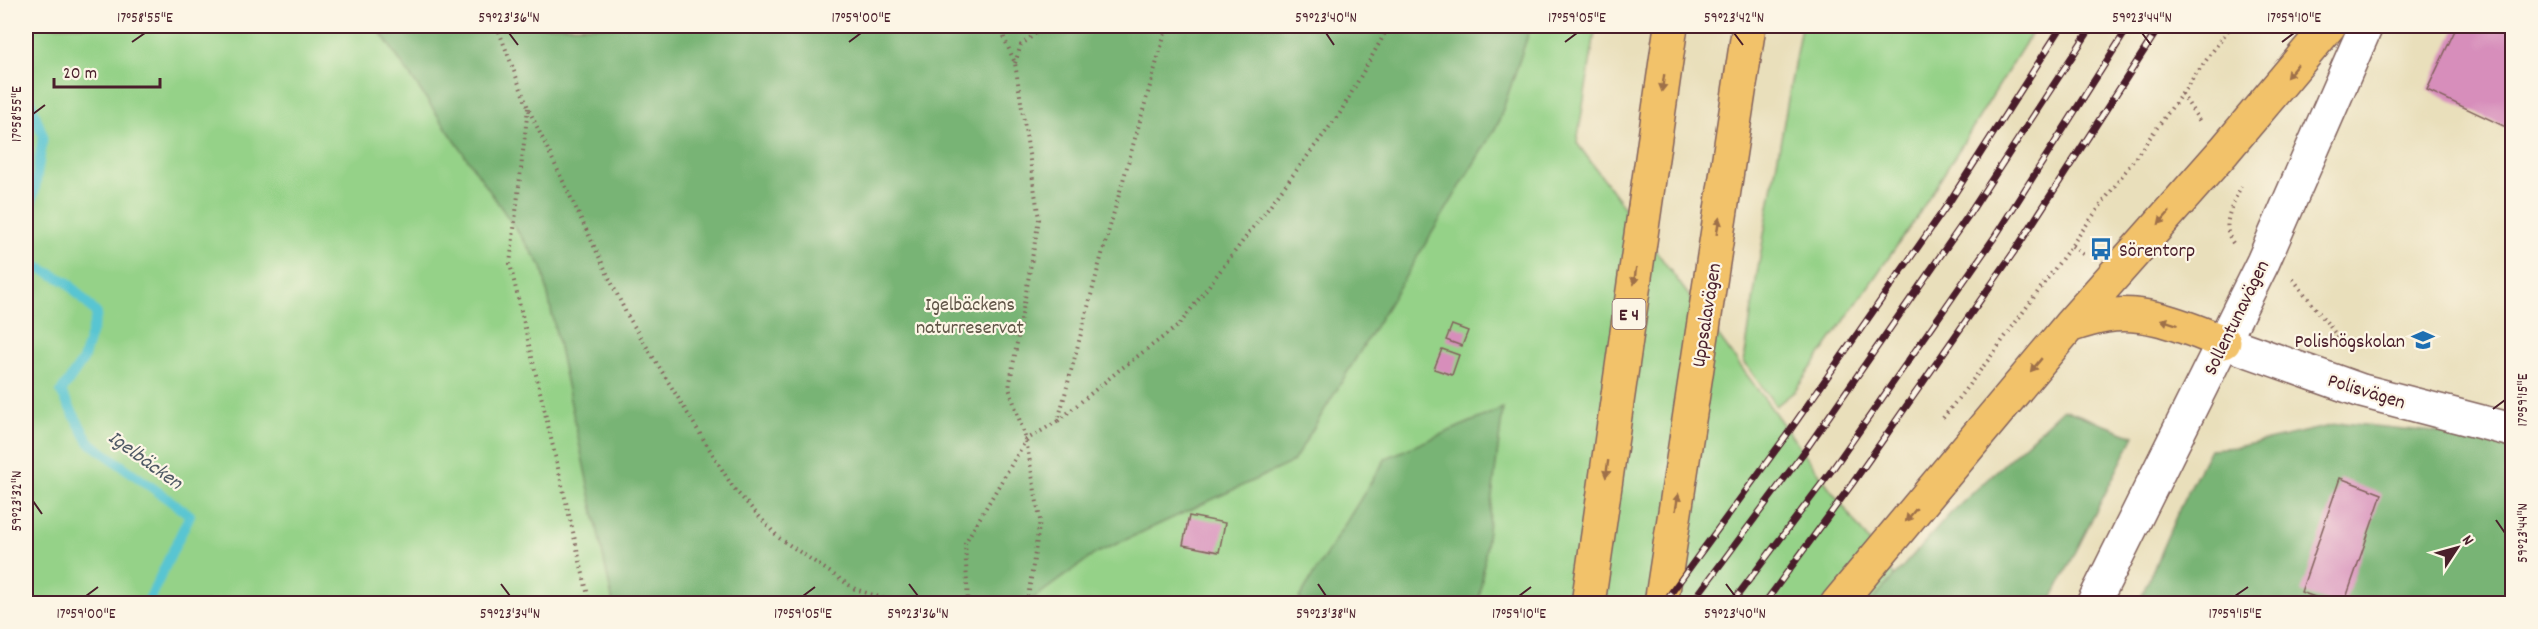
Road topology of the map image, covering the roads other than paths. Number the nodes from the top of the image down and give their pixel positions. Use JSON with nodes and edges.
{"nodes":[{"id":1,"x":1671,"y":26,"type":"edge"},
{"id":2,"x":1749,"y":26,"type":"edge"},
{"id":3,"x":2329,"y":26,"type":"edge"},
{"id":4,"x":2366,"y":26,"type":"edge"},
{"id":5,"x":2069,"y":326,"type":"junction"},
{"id":6,"x":2224,"y":342,"type":"junction"},
{"id":7,"x":2512,"y":430,"type":"edge"},
{"id":8,"x":1588,"y":603,"type":"edge"},
{"id":9,"x":1661,"y":603,"type":"edge"},
{"id":10,"x":1837,"y":603,"type":"edge"},
{"id":11,"x":2093,"y":603,"type":"edge"}],
"edges":[{"from":1,"to":8,"type":"highway","number":"E 4","one_way":true},
{"from":9,"to":2,"type":"highway","name":"Uppsalavägen","one_way":true},
{"from":3,"to":5,"type":"highway","one_way":true},
{"from":4,"to":6,"type":"street","name":"Sollentunavägen"},
{"from":6,"to":5,"type":"highway","one_way":true},
{"from":5,"to":10,"type":"highway","one_way":true},
{"from":6,"to":7,"type":"street","name":"Polisvägen"},
{"from":6,"to":11,"type":"street","name":"Sollentunavägen"}]}
